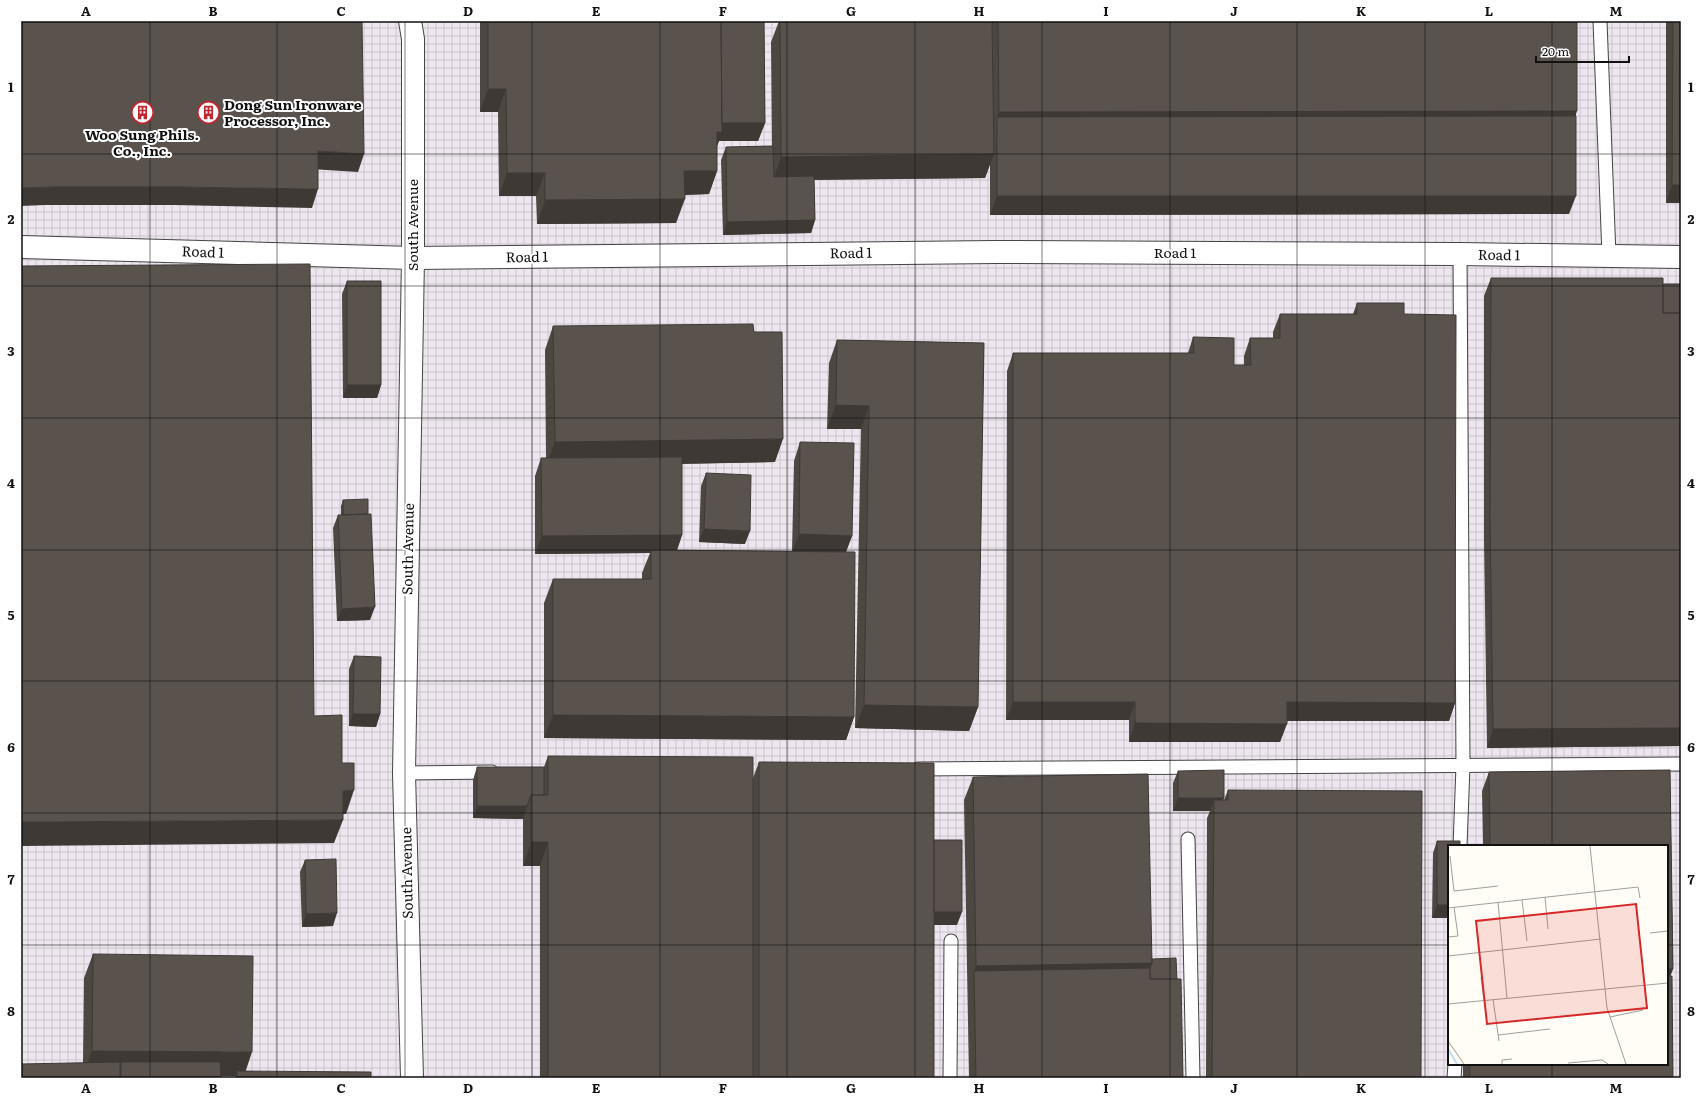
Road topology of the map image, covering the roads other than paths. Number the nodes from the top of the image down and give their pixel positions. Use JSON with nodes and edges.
{"nodes":[{"id":1,"x":410,"y":21,"type":"edge"},
{"id":2,"x":1600,"y":21,"type":"edge"},
{"id":3,"x":21,"y":247,"type":"edge"},
{"id":4,"x":1460,"y":254,"type":"junction"},
{"id":5,"x":1609,"y":256,"type":"junction"},
{"id":6,"x":1681,"y":257,"type":"edge"},
{"id":7,"x":413,"y":258,"type":"junction"},
{"id":8,"x":1681,"y":764,"type":"edge"},
{"id":9,"x":1463,"y":766,"type":"junction"},
{"id":10,"x":906,"y":769,"type":"edge"},
{"id":11,"x":508,"y":772,"type":"edge"},
{"id":12,"x":404,"y":773,"type":"junction"},
{"id":13,"x":1188,"y":839,"type":"dead end"},
{"id":14,"x":1460,"y":845,"type":"edge"},
{"id":15,"x":951,"y":941,"type":"dead end"},
{"id":16,"x":1455,"y":1065,"type":"edge"},
{"id":17,"x":412,"y":1078,"type":"edge"},
{"id":18,"x":950,"y":1078,"type":"edge"},
{"id":19,"x":1193,"y":1078,"type":"edge"},
{"id":20,"x":1454,"y":1078,"type":"edge"}],
"edges":[{"from":1,"to":7,"type":"street","name":"South Avenue"},
{"from":2,"to":5,"type":"lane"},
{"from":3,"to":7,"type":"street","name":"Road 1"},
{"from":4,"to":5,"type":"street","name":"Road 1"},
{"from":4,"to":7,"type":"street","name":"Road 1"},
{"from":4,"to":9,"type":"lane"},
{"from":5,"to":6,"type":"street","name":"Road 1"},
{"from":7,"to":12,"type":"street","name":"South Avenue"},
{"from":8,"to":9,"type":"lane"},
{"from":9,"to":10,"type":"lane"},
{"from":9,"to":14,"type":"lane"},
{"from":11,"to":12,"type":"lane"},
{"from":12,"to":17,"type":"street","name":"South Avenue"},
{"from":13,"to":19,"type":"lane"},
{"from":15,"to":18,"type":"lane"},
{"from":16,"to":20,"type":"lane"}]}
